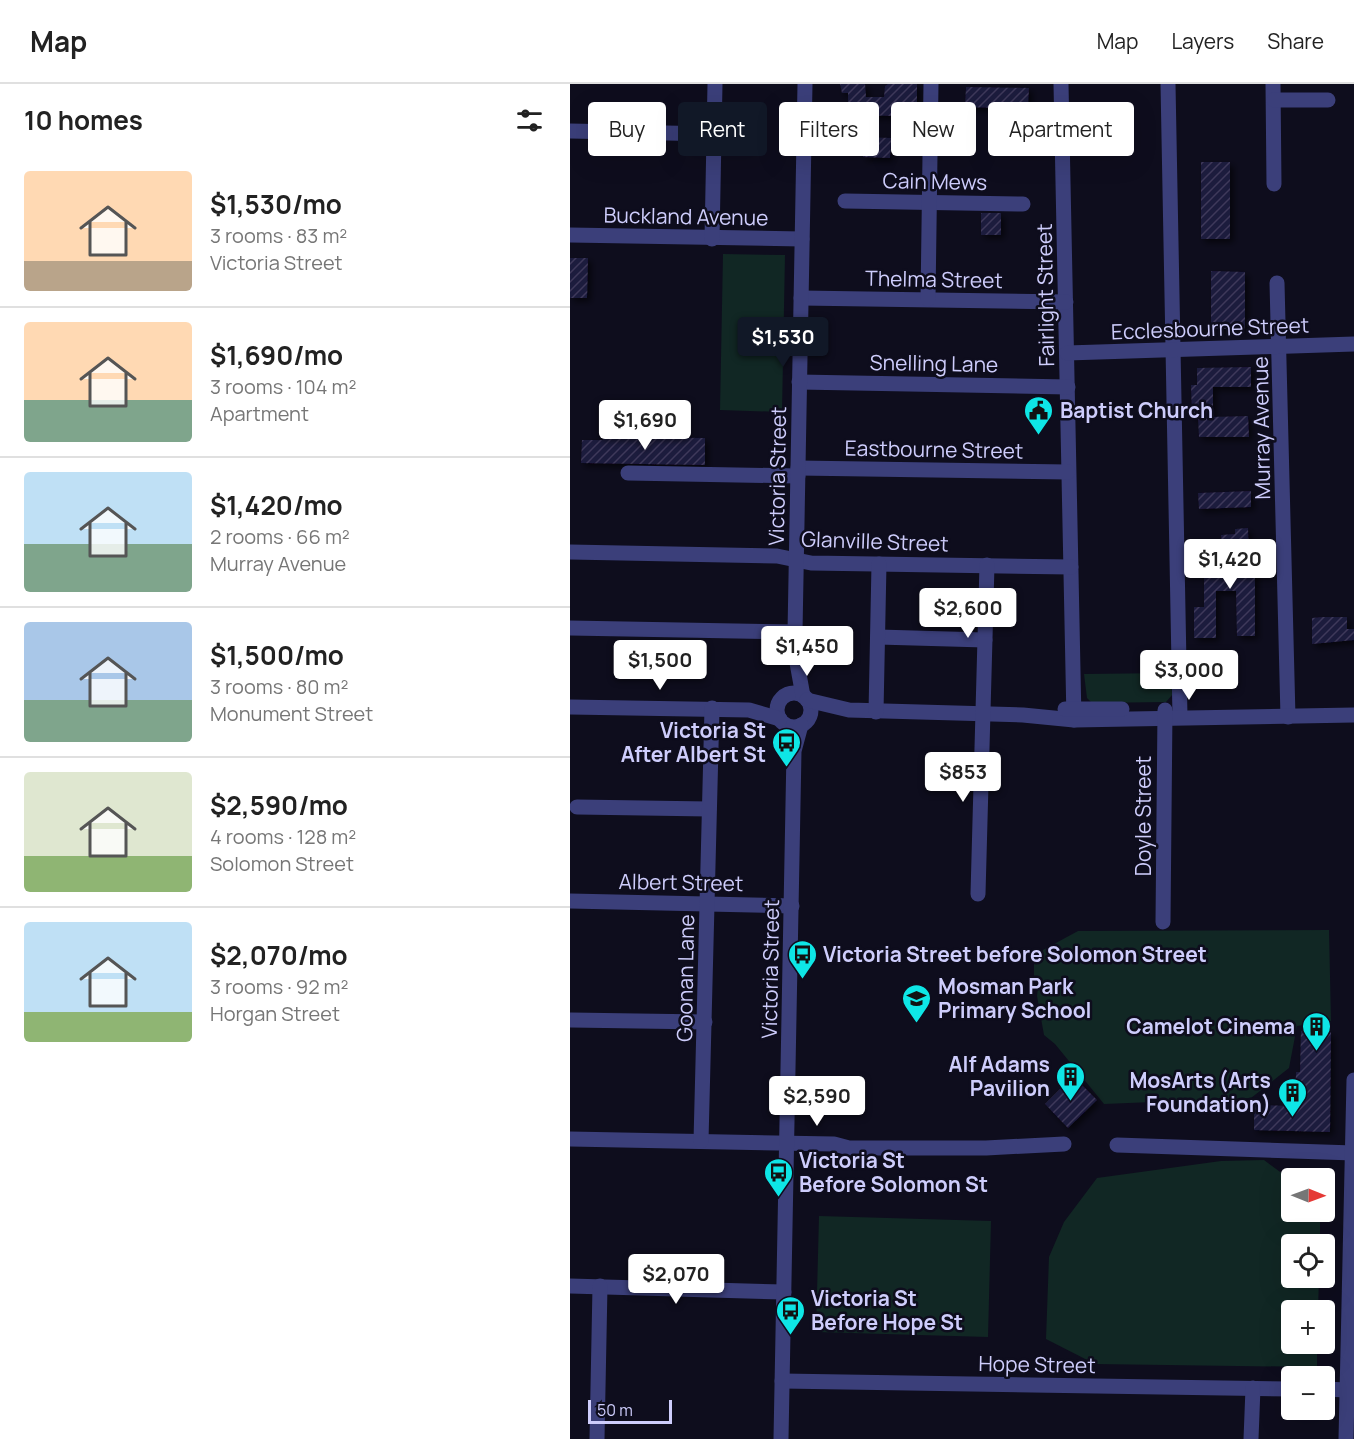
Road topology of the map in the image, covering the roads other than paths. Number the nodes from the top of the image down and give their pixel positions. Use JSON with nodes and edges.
{"nodes":[{"id":1,"x":716,"y":84,"type":"edge"},
{"id":2,"x":805,"y":84,"type":"edge"},
{"id":3,"x":931,"y":84,"type":"edge"},
{"id":4,"x":1060,"y":84,"type":"edge"},
{"id":5,"x":1168,"y":84,"type":"edge"},
{"id":6,"x":1273,"y":84,"type":"edge"},
{"id":7,"x":1274,"y":100,"type":"junction"},
{"id":8,"x":1328,"y":100,"type":"dead end"},
{"id":9,"x":715,"y":102,"type":"edge"},
{"id":10,"x":570,"y":132,"type":"edge"},
{"id":11,"x":678,"y":134,"type":"edge"},
{"id":12,"x":714,"y":156,"type":"edge"},
{"id":13,"x":1274,"y":184,"type":"dead end"},
{"id":14,"x":845,"y":201,"type":"dead end"},
{"id":15,"x":929,"y":202,"type":"junction"},
{"id":16,"x":1023,"y":204,"type":"dead end"},
{"id":17,"x":570,"y":235,"type":"edge"},
{"id":18,"x":712,"y":239,"type":"junction"},
{"id":19,"x":802,"y":239,"type":"junction"},
{"id":20,"x":1277,"y":283,"type":"dead end"},
{"id":21,"x":801,"y":298,"type":"junction"},
{"id":22,"x":928,"y":299,"type":"junction"},
{"id":23,"x":1066,"y":302,"type":"junction"},
{"id":24,"x":1354,"y":344,"type":"edge"},
{"id":25,"x":1280,"y":347,"type":"junction"},
{"id":26,"x":1173,"y":350,"type":"junction"},
{"id":27,"x":1067,"y":353,"type":"junction"},
{"id":28,"x":799,"y":382,"type":"junction"},
{"id":29,"x":1068,"y":387,"type":"junction"},
{"id":30,"x":798,"y":472,"type":"junction"},
{"id":31,"x":1068,"y":472,"type":"junction"},
{"id":32,"x":628,"y":473,"type":"dead end"},
{"id":33,"x":570,"y":552,"type":"edge"},
{"id":34,"x":796,"y":560,"type":"junction"},
{"id":35,"x":879,"y":564,"type":"junction"},
{"id":36,"x":987,"y":566,"type":"junction"},
{"id":37,"x":1071,"y":567,"type":"junction"},
{"id":38,"x":570,"y":628,"type":"edge"},
{"id":39,"x":795,"y":632,"type":"junction"},
{"id":40,"x":878,"y":637,"type":"junction"},
{"id":41,"x":985,"y":640,"type":"junction"},
{"id":42,"x":795,"y":652,"type":"junction"},
{"id":43,"x":783,"y":698,"type":"junction"},
{"id":44,"x":805,"y":698,"type":"junction"},
{"id":45,"x":1354,"y":706,"type":"edge"},
{"id":46,"x":570,"y":707,"type":"edge"},
{"id":47,"x":712,"y":708,"type":"junction"},
{"id":48,"x":749,"y":710,"type":"junction"},
{"id":49,"x":849,"y":710,"type":"junction"},
{"id":50,"x":876,"y":712,"type":"junction"},
{"id":51,"x":982,"y":713,"type":"junction"},
{"id":52,"x":1172,"y":713,"type":"junction"},
{"id":53,"x":1288,"y":713,"type":"junction"},
{"id":54,"x":1073,"y":714,"type":"junction"},
{"id":55,"x":1354,"y":715,"type":"edge"},
{"id":56,"x":794,"y":722,"type":"junction"},
{"id":57,"x":576,"y":807,"type":"dead end"},
{"id":58,"x":709,"y":810,"type":"junction"},
{"id":59,"x":978,"y":894,"type":"dead end"},
{"id":60,"x":570,"y":901,"type":"edge"},
{"id":61,"x":707,"y":904,"type":"junction"},
{"id":62,"x":792,"y":906,"type":"junction"},
{"id":63,"x":1163,"y":922,"type":"dead end"},
{"id":64,"x":571,"y":1020,"type":"edge"},
{"id":65,"x":705,"y":1022,"type":"junction"},
{"id":66,"x":1354,"y":1080,"type":"edge"},
{"id":67,"x":570,"y":1139,"type":"edge"},
{"id":68,"x":701,"y":1141,"type":"junction"},
{"id":69,"x":787,"y":1143,"type":"junction"},
{"id":70,"x":1064,"y":1144,"type":"dead end"},
{"id":71,"x":1117,"y":1145,"type":"dead end"},
{"id":72,"x":1353,"y":1153,"type":"edge"},
{"id":73,"x":1352,"y":1242,"type":"edge"},
{"id":74,"x":570,"y":1286,"type":"edge"},
{"id":75,"x":600,"y":1286,"type":"junction"},
{"id":76,"x":784,"y":1293,"type":"junction"},
{"id":77,"x":782,"y":1381,"type":"junction"},
{"id":78,"x":1349,"y":1384,"type":"edge"},
{"id":79,"x":1253,"y":1388,"type":"junction"},
{"id":80,"x":1281,"y":1389,"type":"edge"},
{"id":81,"x":597,"y":1439,"type":"edge"},
{"id":82,"x":781,"y":1439,"type":"edge"},
{"id":83,"x":1251,"y":1439,"type":"edge"},
{"id":84,"x":1346,"y":1439,"type":"edge"}],
"edges":[{"from":1,"to":9,"type":"street"},
{"from":2,"to":19,"type":"street","name":"Victoria Street"},
{"from":3,"to":15,"type":"street"},
{"from":4,"to":23,"type":"street","name":"Fairlight Street"},
{"from":5,"to":26,"type":"street","name":"Doyle Street"},
{"from":6,"to":7,"type":"street"},
{"from":7,"to":8,"type":"street"},
{"from":7,"to":13,"type":"street"},
{"from":10,"to":11,"type":"street"},
{"from":12,"to":18,"type":"street"},
{"from":14,"to":15,"type":"street","name":"Cain Mews"},
{"from":15,"to":16,"type":"street","name":"Cain Mews"},
{"from":15,"to":22,"type":"street"},
{"from":17,"to":18,"type":"street","name":"Buckland Avenue"},
{"from":18,"to":19,"type":"street","name":"Buckland Avenue"},
{"from":19,"to":21,"type":"street","name":"Victoria Street"},
{"from":20,"to":25,"type":"street","name":"Murray Avenue"},
{"from":21,"to":22,"type":"street","name":"Thelma Street"},
{"from":21,"to":28,"type":"street","name":"Victoria Street"},
{"from":22,"to":23,"type":"street","name":"Thelma Street"},
{"from":23,"to":27,"type":"street","name":"Fairlight Street"},
{"from":24,"to":25,"type":"street","name":"Ecclesbourne Street"},
{"from":25,"to":26,"type":"street","name":"Ecclesbourne Street"},
{"from":25,"to":53,"type":"street","name":"Murray Avenue"},
{"from":26,"to":27,"type":"street","name":"Ecclesbourne Street"},
{"from":26,"to":52,"type":"street","name":"Doyle Street"},
{"from":27,"to":29,"type":"street","name":"Fairlight Street"},
{"from":28,"to":29,"type":"street","name":"Snelling Lane"},
{"from":28,"to":30,"type":"street","name":"Victoria Street"},
{"from":29,"to":31,"type":"street","name":"Fairlight Street"},
{"from":30,"to":31,"type":"street","name":"Eastbourne Street"},
{"from":30,"to":32,"type":"street","name":"Eastbourne Street"},
{"from":30,"to":34,"type":"street","name":"Victoria Street"},
{"from":31,"to":37,"type":"street","name":"Fairlight Street"},
{"from":33,"to":34,"type":"street","name":"Glanville Street"},
{"from":34,"to":35,"type":"street","name":"Glanville Street"},
{"from":34,"to":39,"type":"street","name":"Victoria Street"},
{"from":35,"to":36,"type":"street","name":"Glanville Street"},
{"from":35,"to":40,"type":"street"},
{"from":36,"to":37,"type":"street","name":"Glanville Street"},
{"from":36,"to":41,"type":"street"},
{"from":37,"to":54,"type":"street","name":"Fairlight Street"},
{"from":38,"to":39,"type":"street"},
{"from":39,"to":42,"type":"street","name":"Victoria Street"},
{"from":40,"to":41,"type":"street"},
{"from":40,"to":50,"type":"street"},
{"from":41,"to":51,"type":"street"},
{"from":42,"to":43,"type":"street","name":"Victoria Street"},
{"from":42,"to":44,"type":"street","name":"Victoria Street"},
{"from":43,"to":44,"type":"street"},
{"from":43,"to":48,"type":"street"},
{"from":43,"to":56,"type":"street"},
{"from":44,"to":49,"type":"street"},
{"from":44,"to":56,"type":"street"},
{"from":45,"to":53,"type":"street"},
{"from":46,"to":47,"type":"street"},
{"from":47,"to":48,"type":"street"},
{"from":47,"to":58,"type":"street","name":"Goonan Lane"},
{"from":48,"to":56,"type":"street"},
{"from":49,"to":50,"type":"street"},
{"from":49,"to":56,"type":"street"},
{"from":50,"to":51,"type":"street"},
{"from":51,"to":54,"type":"street"},
{"from":51,"to":59,"type":"street"},
{"from":52,"to":53,"type":"street"},
{"from":52,"to":54,"type":"street"},
{"from":52,"to":63,"type":"street","name":"Doyle Street"},
{"from":53,"to":55,"type":"street"},
{"from":56,"to":62,"type":"street","name":"Victoria Street"},
{"from":57,"to":58,"type":"street"},
{"from":58,"to":61,"type":"street","name":"Goonan Lane"},
{"from":60,"to":61,"type":"street","name":"Albert Street"},
{"from":61,"to":62,"type":"street","name":"Albert Street"},
{"from":61,"to":65,"type":"street","name":"Goonan Lane"},
{"from":62,"to":69,"type":"street","name":"Victoria Street"},
{"from":64,"to":65,"type":"street"},
{"from":65,"to":68,"type":"street","name":"Goonan Lane"},
{"from":66,"to":72,"type":"street"},
{"from":67,"to":68,"type":"street"},
{"from":68,"to":69,"type":"street"},
{"from":69,"to":70,"type":"street"},
{"from":69,"to":76,"type":"street","name":"Victoria Street"},
{"from":71,"to":72,"type":"street"},
{"from":72,"to":73,"type":"street"},
{"from":73,"to":78,"type":"street"},
{"from":74,"to":75,"type":"street"},
{"from":75,"to":76,"type":"street"},
{"from":75,"to":81,"type":"street"},
{"from":76,"to":77,"type":"street","name":"Victoria Street"},
{"from":77,"to":79,"type":"street","name":"Hope Street"},
{"from":77,"to":82,"type":"street","name":"Victoria Street"},
{"from":78,"to":84,"type":"street"},
{"from":79,"to":80,"type":"street","name":"Hope Street"},
{"from":79,"to":83,"type":"street"}]}
